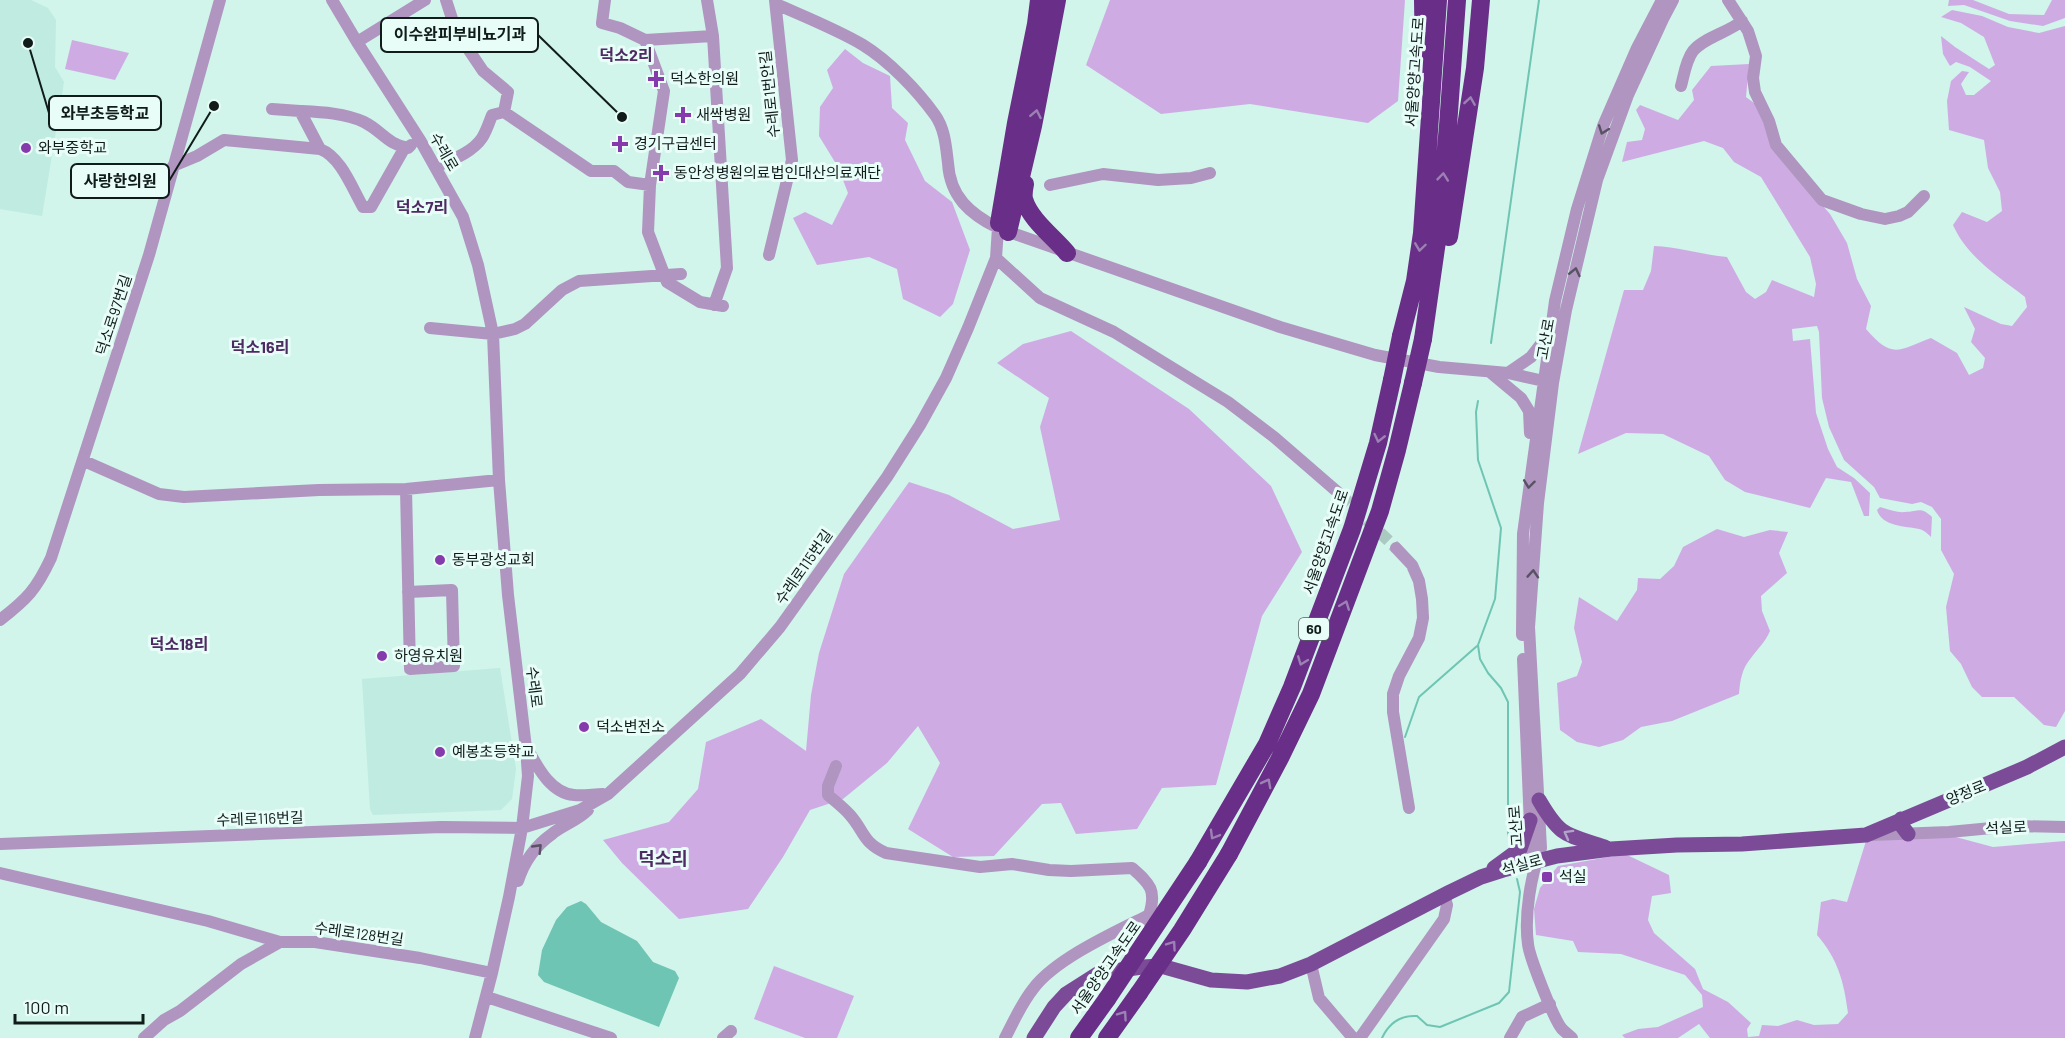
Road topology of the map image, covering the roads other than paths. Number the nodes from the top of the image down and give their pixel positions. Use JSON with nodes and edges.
{"nodes":[{"id":1,"x":220,"y":0,"type":"edge"},
{"id":2,"x":332,"y":0,"type":"edge"},
{"id":3,"x":425,"y":0,"type":"edge"},
{"id":4,"x":446,"y":0,"type":"edge"},
{"id":5,"x":605,"y":0,"type":"edge"},
{"id":6,"x":707,"y":0,"type":"edge"},
{"id":7,"x":1039,"y":0,"type":"edge"},
{"id":8,"x":1057,"y":0,"type":"edge"},
{"id":9,"x":1423,"y":0,"type":"edge"},
{"id":10,"x":1438,"y":0,"type":"edge"},
{"id":11,"x":1457,"y":0,"type":"edge"},
{"id":12,"x":1481,"y":0,"type":"edge"},
{"id":13,"x":1662,"y":0,"type":"edge"},
{"id":14,"x":1673,"y":0,"type":"edge"},
{"id":15,"x":1728,"y":0,"type":"edge"},
{"id":16,"x":776,"y":2,"type":"edge"},
{"id":17,"x":1742,"y":21,"type":"junction"},
{"id":18,"x":712,"y":36,"type":"junction"},
{"id":19,"x":645,"y":40,"type":"junction"},
{"id":20,"x":357,"y":42,"type":"junction"},
{"id":21,"x":1681,"y":87,"type":"dead end"},
{"id":22,"x":272,"y":109,"type":"dead end"},
{"id":23,"x":300,"y":111,"type":"junction"},
{"id":24,"x":504,"y":112,"type":"junction"},
{"id":25,"x":420,"y":140,"type":"junction"},
{"id":26,"x":405,"y":147,"type":"junction"},
{"id":27,"x":320,"y":149,"type":"junction"},
{"id":28,"x":1026,"y":155,"type":"junction"},
{"id":29,"x":173,"y":166,"type":"junction"},
{"id":30,"x":435,"y":167,"type":"junction"},
{"id":31,"x":1210,"y":173,"type":"dead end"},
{"id":32,"x":650,"y":185,"type":"junction"},
{"id":33,"x":1050,"y":185,"type":"dead end"},
{"id":34,"x":1425,"y":192,"type":"junction"},
{"id":35,"x":1924,"y":196,"type":"dead end"},
{"id":36,"x":1003,"y":230,"type":"junction"},
{"id":37,"x":1067,"y":253,"type":"junction"},
{"id":38,"x":769,"y":255,"type":"dead end"},
{"id":39,"x":996,"y":258,"type":"junction"},
{"id":40,"x":664,"y":274,"type":"junction"},
{"id":41,"x":681,"y":274,"type":"dead end"},
{"id":42,"x":1430,"y":302,"type":"junction"},
{"id":43,"x":430,"y":328,"type":"dead end"},
{"id":44,"x":1550,"y":331,"type":"junction"},
{"id":45,"x":493,"y":334,"type":"junction"},
{"id":46,"x":1491,"y":373,"type":"junction"},
{"id":47,"x":1508,"y":373,"type":"junction"},
{"id":48,"x":1548,"y":382,"type":"junction"},
{"id":49,"x":84,"y":461,"type":"junction"},
{"id":50,"x":1532,"y":461,"type":"junction"},
{"id":51,"x":499,"y":480,"type":"junction"},
{"id":52,"x":406,"y":489,"type":"junction"},
{"id":53,"x":1341,"y":495,"type":"tunnel mouth"},
{"id":54,"x":1396,"y":548,"type":"tunnel mouth"},
{"id":55,"x":408,"y":592,"type":"junction"},
{"id":56,"x":0,"y":620,"type":"edge"},
{"id":57,"x":2065,"y":747,"type":"edge"},
{"id":58,"x":526,"y":748,"type":"junction"},
{"id":59,"x":836,"y":766,"type":"dead end"},
{"id":60,"x":606,"y":795,"type":"junction"},
{"id":61,"x":1539,"y":800,"type":"junction"},
{"id":62,"x":1409,"y":808,"type":"dead end"},
{"id":63,"x":1901,"y":819,"type":"junction"},
{"id":64,"x":1530,"y":820,"type":"junction"},
{"id":65,"x":2065,"y":827,"type":"edge"},
{"id":66,"x":522,"y":828,"type":"junction"},
{"id":67,"x":1908,"y":834,"type":"junction"},
{"id":68,"x":1866,"y":836,"type":"junction"},
{"id":69,"x":0,"y":844,"type":"edge"},
{"id":70,"x":1611,"y":849,"type":"junction"},
{"id":71,"x":1536,"y":860,"type":"junction"},
{"id":72,"x":0,"y":873,"type":"edge"},
{"id":73,"x":1480,"y":877,"type":"junction"},
{"id":74,"x":1444,"y":895,"type":"junction"},
{"id":75,"x":509,"y":897,"type":"junction"},
{"id":76,"x":1149,"y":915,"type":"junction"},
{"id":77,"x":280,"y":942,"type":"junction"},
{"id":78,"x":1311,"y":964,"type":"junction"},
{"id":79,"x":1142,"y":967,"type":"junction"},
{"id":80,"x":492,"y":973,"type":"junction"},
{"id":81,"x":487,"y":997,"type":"junction"},
{"id":82,"x":1550,"y":1004,"type":"junction"},
{"id":83,"x":144,"y":1038,"type":"edge"},
{"id":84,"x":475,"y":1038,"type":"edge"},
{"id":85,"x":611,"y":1038,"type":"edge"},
{"id":86,"x":1005,"y":1038,"type":"edge"},
{"id":87,"x":1034,"y":1038,"type":"edge"},
{"id":88,"x":1079,"y":1038,"type":"edge"},
{"id":89,"x":1107,"y":1038,"type":"edge"},
{"id":90,"x":1353,"y":1038,"type":"edge"},
{"id":91,"x":1360,"y":1038,"type":"edge"},
{"id":92,"x":1510,"y":1038,"type":"edge"},
{"id":93,"x":1572,"y":1038,"type":"edge"}],
"edges":[{"from":1,"to":29,"type":"street","name":"덕소로97번길"},
{"from":2,"to":20,"type":"street","name":"수레로"},
{"from":3,"to":20,"type":"street"},
{"from":4,"to":24,"type":"street"},
{"from":5,"to":19,"type":"street"},
{"from":6,"to":18,"type":"street"},
{"from":7,"to":36,"type":"highway"},
{"from":28,"to":8,"type":"highway","one_way":true},
{"from":9,"to":34,"type":"highway"},
{"from":10,"to":34,"type":"highway","name":"서울양양고속도로","number":"60"},
{"from":42,"to":11,"type":"highway","number":"60","one_way":true},
{"from":42,"to":12,"type":"highway","one_way":true},
{"from":13,"to":44,"type":"street","name":"고산로","one_way":true},
{"from":48,"to":14,"type":"street","name":"고산로","one_way":true},
{"from":15,"to":17,"type":"street"},
{"from":16,"to":36,"type":"street"},
{"from":16,"to":38,"type":"street","name":"수레로1번안길"},
{"from":17,"to":21,"type":"street"},
{"from":17,"to":35,"type":"street"},
{"from":18,"to":19,"type":"street"},
{"from":18,"to":40,"type":"street"},
{"from":19,"to":32,"type":"street"},
{"from":20,"to":25,"type":"street","name":"수레로"},
{"from":22,"to":23,"type":"street"},
{"from":23,"to":26,"type":"street"},
{"from":23,"to":27,"type":"street"},
{"from":24,"to":30,"type":"street"},
{"from":24,"to":32,"type":"street"},
{"from":25,"to":26,"type":"street"},
{"from":25,"to":30,"type":"street","name":"수레로"},
{"from":26,"to":27,"type":"street"},
{"from":27,"to":29,"type":"street"},
{"from":28,"to":36,"type":"highway"},
{"from":28,"to":37,"type":"highway"},
{"from":29,"to":49,"type":"street","name":"덕소로97번길"},
{"from":30,"to":45,"type":"street","name":"수레로"},
{"from":31,"to":33,"type":"street"},
{"from":32,"to":40,"type":"street"},
{"from":34,"to":88,"type":"highway","name":"서울양양고속도로","number":"60","one_way":true,"bridge":true},
{"from":36,"to":37,"type":"street"},
{"from":36,"to":39,"type":"street","name":"수레로115번길"},
{"from":37,"to":46,"type":"street"},
{"from":39,"to":53,"type":"street"},
{"from":39,"to":60,"type":"street","name":"수레로115번길"},
{"from":40,"to":41,"type":"street"},
{"from":40,"to":45,"type":"street"},
{"from":89,"to":42,"type":"highway","number":"60","one_way":true,"bridge":true},
{"from":43,"to":45,"type":"street"},
{"from":44,"to":47,"type":"street"},
{"from":44,"to":48,"type":"street","name":"고산로"},
{"from":45,"to":51,"type":"street","name":"수레로"},
{"from":46,"to":47,"type":"street"},
{"from":46,"to":50,"type":"street"},
{"from":47,"to":48,"type":"street"},
{"from":48,"to":50,"type":"street","name":"고산로"},
{"from":61,"to":48,"type":"street","name":"고산로","one_way":true},
{"from":49,"to":52,"type":"street"},
{"from":49,"to":56,"type":"street","name":"덕소로97번길"},
{"from":50,"to":64,"type":"street","name":"고산로","one_way":true},
{"from":51,"to":52,"type":"street"},
{"from":51,"to":58,"type":"street","name":"수레로"},
{"from":52,"to":55,"type":"street"},
{"from":54,"to":62,"type":"street"},
{"from":55,"to":55,"type":"street"},
{"from":57,"to":63,"type":"main road","name":"양정로"},
{"from":58,"to":60,"type":"street"},
{"from":58,"to":66,"type":"street","name":"수레로"},
{"from":59,"to":76,"type":"street"},
{"from":60,"to":66,"type":"street","name":"수레로115번길"},
{"from":75,"to":60,"type":"street","one_way":true},
{"from":70,"to":61,"type":"main road","one_way":true},
{"from":61,"to":71,"type":"street","name":"고산로"},
{"from":63,"to":67,"type":"main road"},
{"from":63,"to":68,"type":"main road","name":"양정로"},
{"from":64,"to":71,"type":"street","name":"고산로"},
{"from":64,"to":73,"type":"main road"},
{"from":65,"to":67,"type":"street","name":"석실로"},
{"from":66,"to":69,"type":"street","name":"수레로116번길"},
{"from":66,"to":75,"type":"street","name":"수레로"},
{"from":67,"to":68,"type":"street","name":"석실로"},
{"from":68,"to":70,"type":"main road","name":"석실로"},
{"from":70,"to":71,"type":"main road","name":"석실로"},
{"from":71,"to":73,"type":"main road","name":"석실로"},
{"from":71,"to":82,"type":"street"},
{"from":72,"to":77,"type":"street"},
{"from":73,"to":74,"type":"main road","name":"석실로"},
{"from":74,"to":78,"type":"main road","name":"석실로"},
{"from":74,"to":91,"type":"street"},
{"from":75,"to":80,"type":"street","name":"수레로"},
{"from":76,"to":79,"type":"street"},
{"from":76,"to":86,"type":"street"},
{"from":77,"to":80,"type":"street","name":"수레로128번길"},
{"from":77,"to":83,"type":"street","name":"수레로128번길"},
{"from":78,"to":79,"type":"main road","name":"석실로"},
{"from":78,"to":90,"type":"street"},
{"from":79,"to":87,"type":"main road","name":"석실로"},
{"from":80,"to":81,"type":"street","name":"수레로"},
{"from":81,"to":84,"type":"street","name":"수레로"},
{"from":81,"to":85,"type":"street"},
{"from":82,"to":92,"type":"street"},
{"from":82,"to":93,"type":"street"}]}
